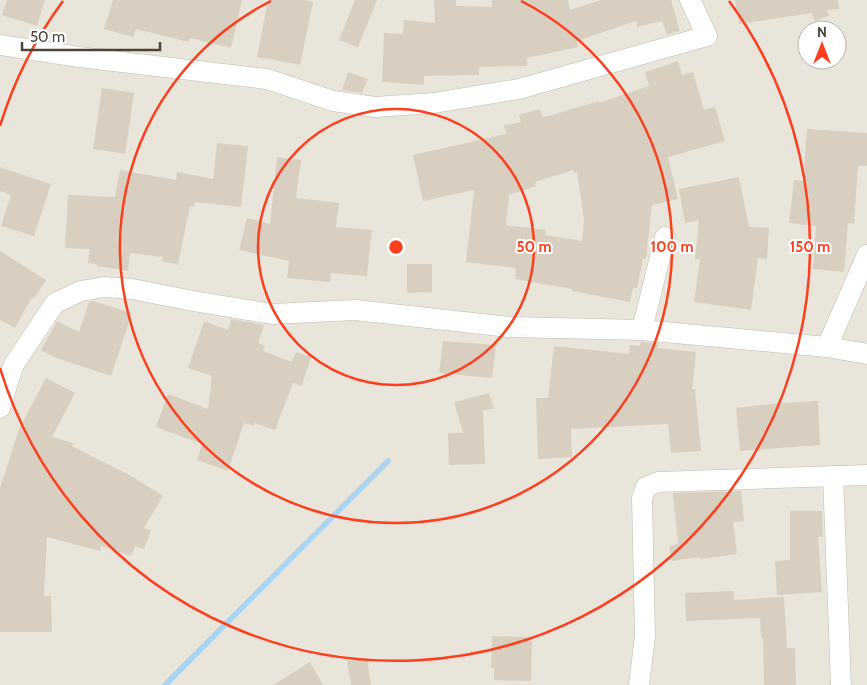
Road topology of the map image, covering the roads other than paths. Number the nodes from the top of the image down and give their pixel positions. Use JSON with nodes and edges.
{"nodes":[{"id":1,"x":690,"y":0,"type":"edge"},
{"id":2,"x":0,"y":45,"type":"edge"},
{"id":3,"x":665,"y":237,"type":"dead end"},
{"id":4,"x":867,"y":255,"type":"edge"},
{"id":5,"x":642,"y":330,"type":"junction"},
{"id":6,"x":827,"y":347,"type":"junction"},
{"id":7,"x":867,"y":354,"type":"edge"},
{"id":8,"x":6,"y":361,"type":"edge"},
{"id":9,"x":0,"y":408,"type":"edge"},
{"id":10,"x":867,"y":474,"type":"edge"},
{"id":11,"x":833,"y":476,"type":"junction"},
{"id":12,"x":639,"y":685,"type":"edge"},
{"id":13,"x":841,"y":685,"type":"edge"}],
"edges":[{"from":1,"to":2,"type":"street"},
{"from":3,"to":5,"type":"street"},
{"from":4,"to":6,"type":"street"},
{"from":5,"to":6,"type":"street"},
{"from":5,"to":8,"type":"street"},
{"from":6,"to":7,"type":"street"},
{"from":8,"to":9,"type":"street"},
{"from":10,"to":11,"type":"street"},
{"from":11,"to":12,"type":"street"},
{"from":11,"to":13,"type":"street"}]}
